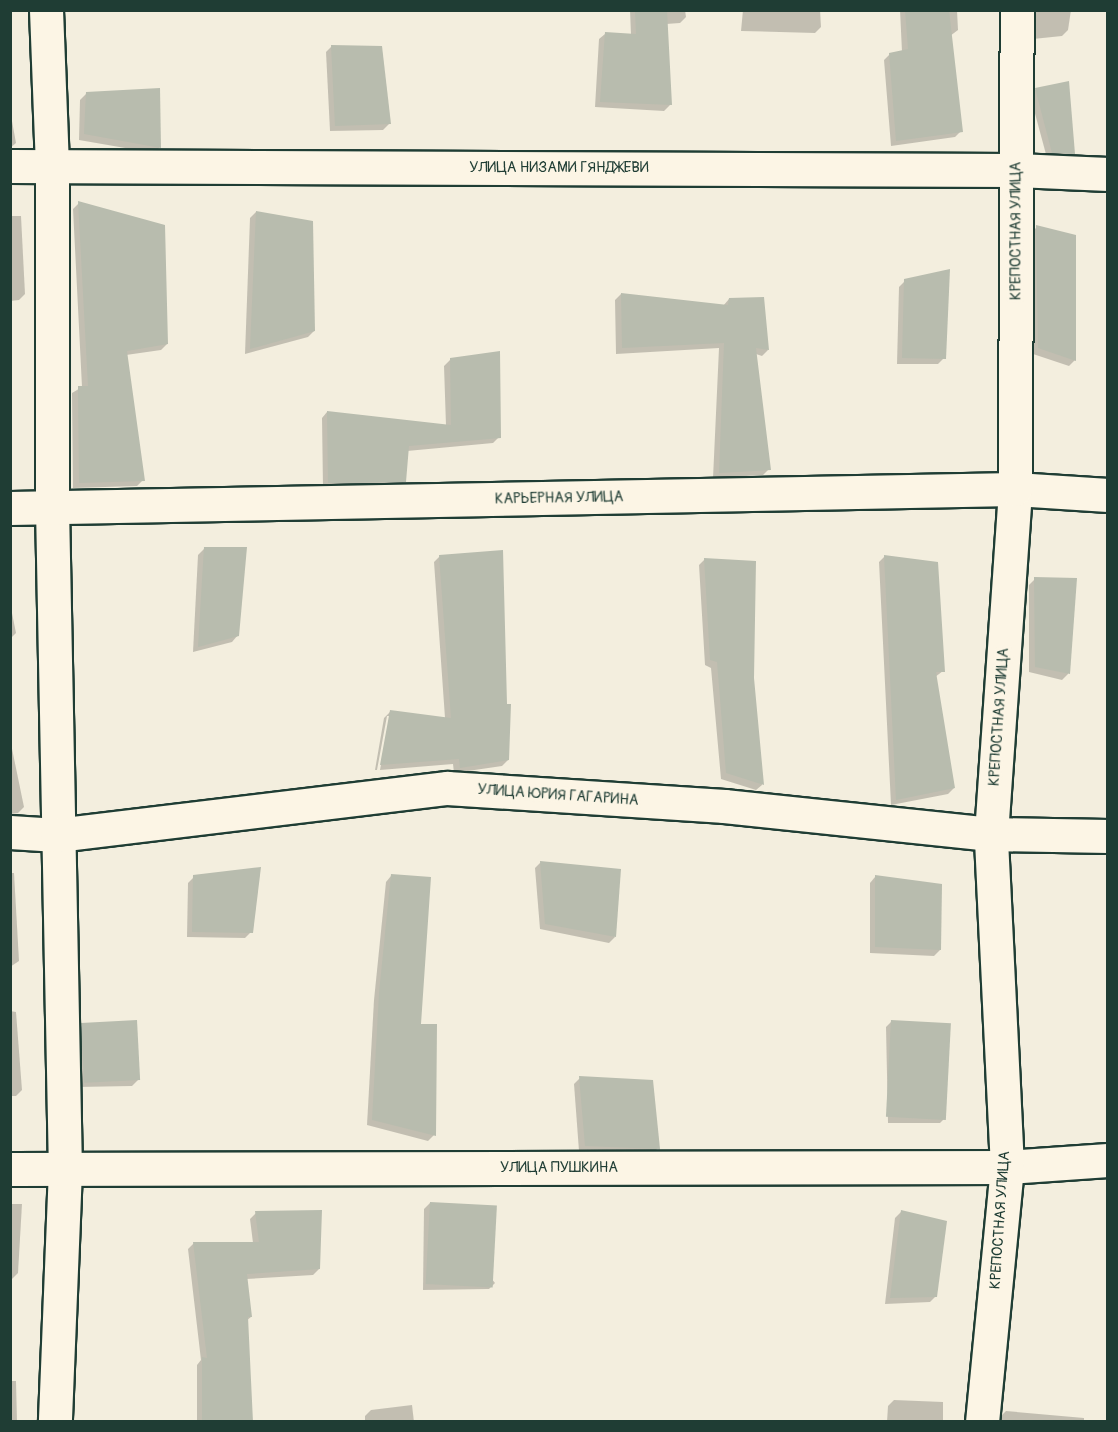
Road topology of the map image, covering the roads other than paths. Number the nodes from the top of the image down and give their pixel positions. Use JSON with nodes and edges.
{"nodes":[{"id":1,"x":46,"y":10,"type":"edge"},
{"id":2,"x":1017,"y":10,"type":"edge"},
{"id":3,"x":10,"y":166,"type":"edge"},
{"id":4,"x":52,"y":166,"type":"junction"},
{"id":5,"x":1016,"y":170,"type":"junction"},
{"id":6,"x":1107,"y":174,"type":"edge"},
{"id":7,"x":1015,"y":489,"type":"junction"},
{"id":8,"x":1107,"y":495,"type":"edge"},
{"id":9,"x":10,"y":507,"type":"edge"},
{"id":10,"x":52,"y":507,"type":"junction"},
{"id":11,"x":10,"y":832,"type":"edge"},
{"id":12,"x":991,"y":834,"type":"junction"},
{"id":13,"x":57,"y":835,"type":"junction"},
{"id":14,"x":1107,"y":836,"type":"edge"},
{"id":15,"x":1107,"y":1160,"type":"edge"},
{"id":16,"x":1007,"y":1167,"type":"junction"},
{"id":17,"x":10,"y":1169,"type":"edge"},
{"id":18,"x":65,"y":1169,"type":"junction"},
{"id":19,"x":55,"y":1422,"type":"edge"},
{"id":20,"x":982,"y":1422,"type":"edge"}],
"edges":[{"from":1,"to":4,"type":"street"},
{"from":2,"to":5,"type":"street","name":"КРЕПОСТНАЯ УЛИЦА"},
{"from":3,"to":4,"type":"street","name":"УЛИЦА НИЗАМИ ГЯНДЖЕВИ"},
{"from":4,"to":5,"type":"street","name":"УЛИЦА НИЗАМИ ГЯНДЖЕВИ"},
{"from":4,"to":10,"type":"street"},
{"from":5,"to":6,"type":"street","name":"УЛИЦА НИЗАМИ ГЯНДЖЕВИ"},
{"from":5,"to":7,"type":"street","name":"КРЕПОСТНАЯ УЛИЦА"},
{"from":7,"to":8,"type":"street","name":"КАРЬЕРНАЯ УЛИЦА"},
{"from":7,"to":10,"type":"street","name":"КАРЬЕРНАЯ УЛИЦА"},
{"from":7,"to":12,"type":"street","name":"КРЕПОСТНАЯ УЛИЦА"},
{"from":9,"to":10,"type":"street","name":"КАРЬЕРНАЯ УЛИЦА"},
{"from":10,"to":13,"type":"street"},
{"from":11,"to":13,"type":"street","name":"УЛИЦА ЮРИЯ ГАГАРИНА"},
{"from":12,"to":13,"type":"street","name":"УЛИЦА ЮРИЯ ГАГАРИНА"},
{"from":12,"to":14,"type":"street","name":"УЛИЦА ЮРИЯ ГАГАРИНА"},
{"from":12,"to":16,"type":"street","name":"КРЕПОСТНАЯ УЛИЦА"},
{"from":13,"to":18,"type":"street"},
{"from":15,"to":16,"type":"street","name":"УЛИЦА ПУШКИНА"},
{"from":16,"to":18,"type":"street","name":"УЛИЦА ПУШКИНА"},
{"from":16,"to":20,"type":"street","name":"КРЕПОСТНАЯ УЛИЦА"},
{"from":17,"to":18,"type":"street","name":"УЛИЦА ПУШКИНА"},
{"from":18,"to":19,"type":"street"}]}
